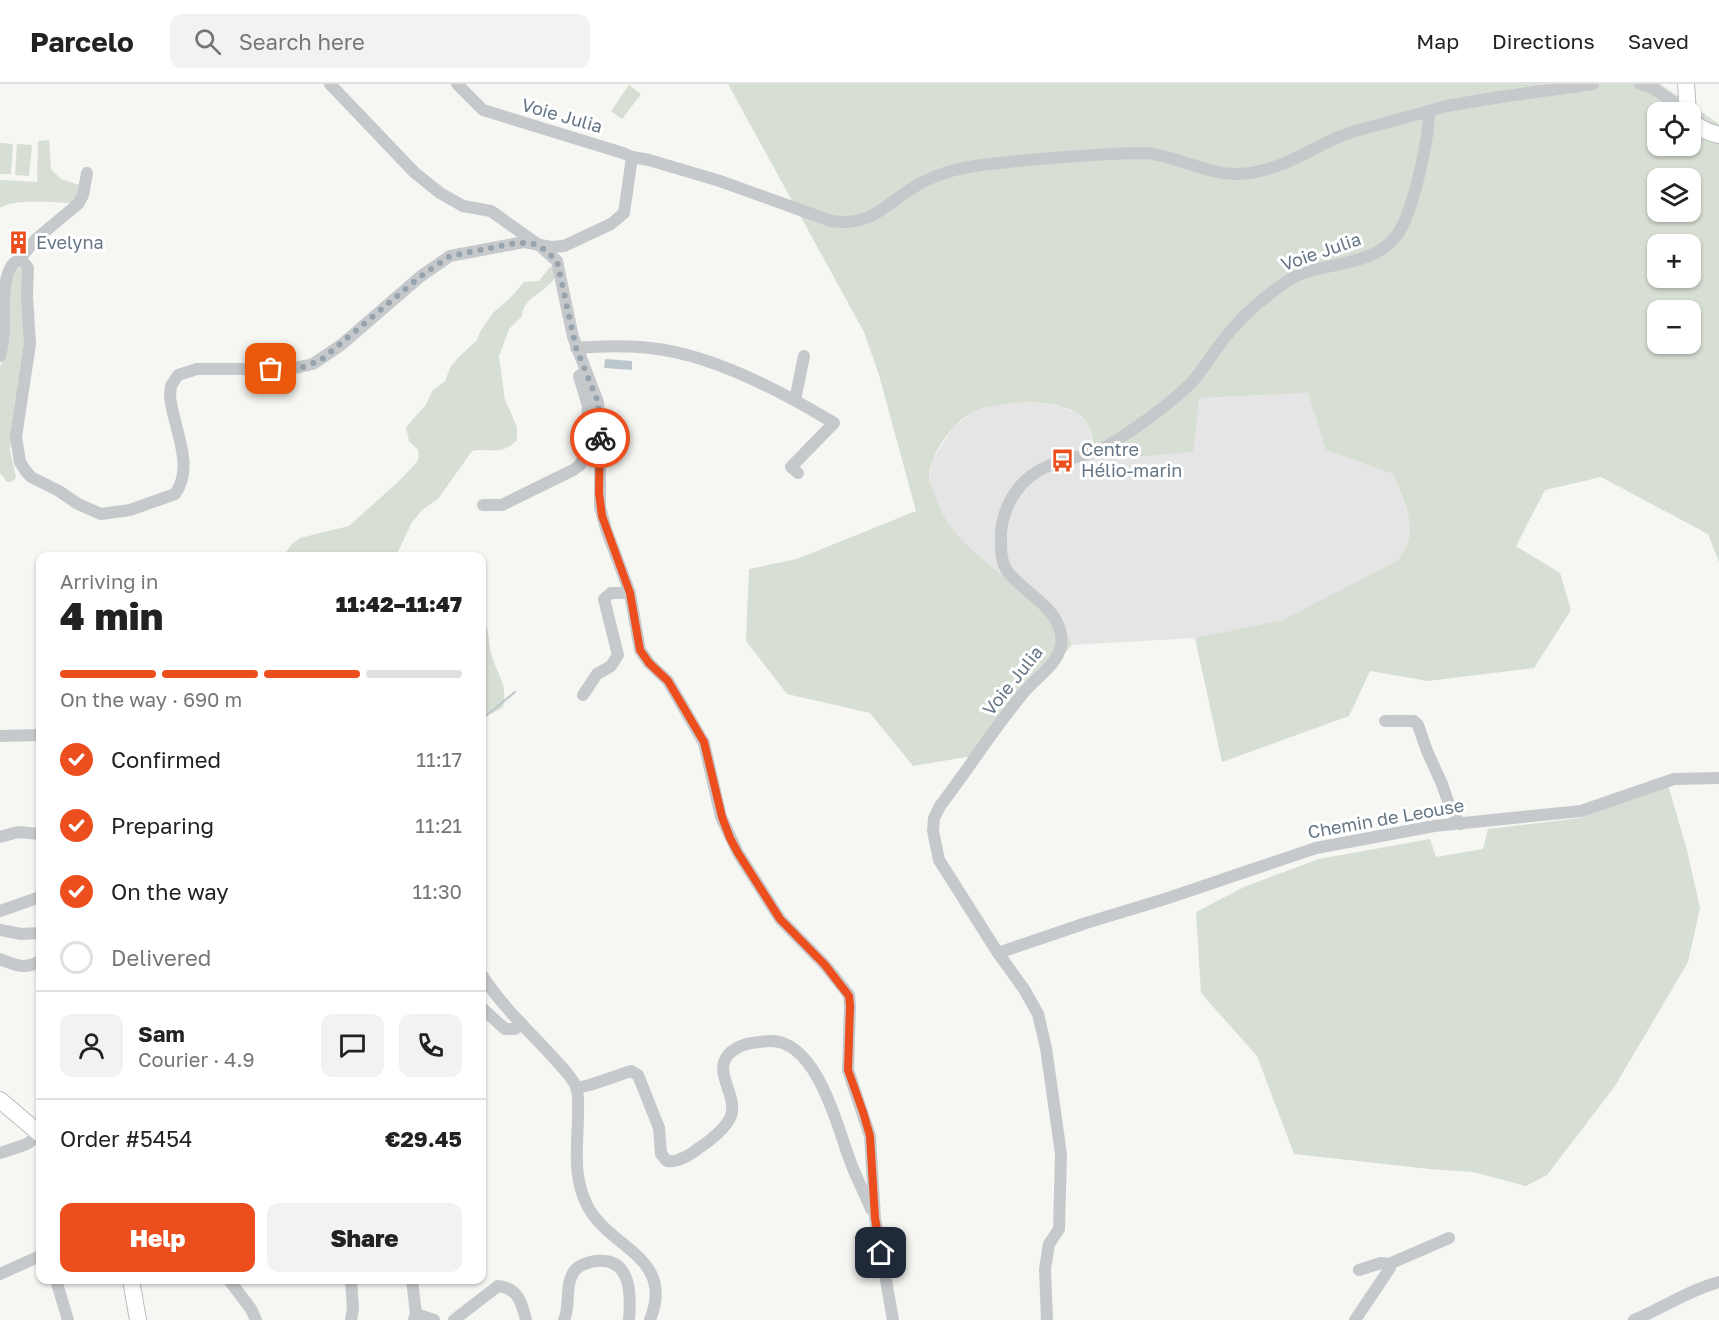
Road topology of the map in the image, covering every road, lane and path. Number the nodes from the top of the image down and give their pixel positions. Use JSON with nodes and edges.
{"nodes":[{"id":1,"x":330,"y":84,"type":"edge"},
{"id":2,"x":457,"y":84,"type":"edge"},
{"id":3,"x":1593,"y":84,"type":"edge"},
{"id":4,"x":1640,"y":84,"type":"edge"},
{"id":5,"x":1686,"y":84,"type":"edge"},
{"id":6,"x":1673,"y":102,"type":"edge"},
{"id":7,"x":1688,"y":102,"type":"edge"},
{"id":8,"x":1429,"y":111,"type":"junction"},
{"id":9,"x":1701,"y":128,"type":"edge"},
{"id":10,"x":1719,"y":135,"type":"edge"},
{"id":11,"x":632,"y":157,"type":"junction"},
{"id":12,"x":87,"y":173,"type":"dead end"},
{"id":13,"x":540,"y":246,"type":"junction"},
{"id":14,"x":19,"y":260,"type":"junction"},
{"id":15,"x":576,"y":348,"type":"junction"},
{"id":16,"x":0,"y":356,"type":"edge"},
{"id":17,"x":804,"y":356,"type":"dead end"},
{"id":18,"x":585,"y":372,"type":"junction"},
{"id":19,"x":795,"y":400,"type":"junction"},
{"id":20,"x":798,"y":473,"type":"dead end"},
{"id":21,"x":483,"y":505,"type":"dead end"},
{"id":22,"x":630,"y":593,"type":"junction"},
{"id":23,"x":583,"y":695,"type":"dead end"},
{"id":24,"x":1385,"y":721,"type":"dead end"},
{"id":25,"x":0,"y":735,"type":"edge"},
{"id":26,"x":36,"y":735,"type":"edge"},
{"id":27,"x":1719,"y":778,"type":"edge"},
{"id":28,"x":1460,"y":824,"type":"junction"},
{"id":29,"x":36,"y":834,"type":"edge"},
{"id":30,"x":0,"y":837,"type":"edge"},
{"id":31,"x":36,"y":898,"type":"edge"},
{"id":32,"x":0,"y":911,"type":"edge"},
{"id":33,"x":0,"y":930,"type":"edge"},
{"id":34,"x":36,"y":933,"type":"edge"},
{"id":35,"x":998,"y":953,"type":"junction"},
{"id":36,"x":0,"y":959,"type":"edge"},
{"id":37,"x":36,"y":963,"type":"edge"},
{"id":38,"x":486,"y":980,"type":"edge"},
{"id":39,"x":486,"y":1012,"type":"edge"},
{"id":40,"x":522,"y":1024,"type":"junction"},
{"id":41,"x":576,"y":1088,"type":"junction"},
{"id":42,"x":0,"y":1100,"type":"edge"},
{"id":43,"x":36,"y":1131,"type":"edge"},
{"id":44,"x":36,"y":1137,"type":"edge"},
{"id":45,"x":0,"y":1153,"type":"edge"},
{"id":46,"x":875,"y":1218,"type":"junction"},
{"id":47,"x":1449,"y":1238,"type":"dead end"},
{"id":48,"x":36,"y":1258,"type":"edge"},
{"id":49,"x":1389,"y":1264,"type":"junction"},
{"id":50,"x":1359,"y":1270,"type":"dead end"},
{"id":51,"x":0,"y":1274,"type":"edge"},
{"id":52,"x":1719,"y":1282,"type":"edge"},
{"id":53,"x":57,"y":1284,"type":"edge"},
{"id":54,"x":132,"y":1284,"type":"edge"},
{"id":55,"x":232,"y":1284,"type":"edge"},
{"id":56,"x":351,"y":1284,"type":"edge"},
{"id":57,"x":412,"y":1284,"type":"edge"},
{"id":58,"x":415,"y":1317,"type":"edge"},
{"id":59,"x":68,"y":1320,"type":"edge"},
{"id":60,"x":138,"y":1320,"type":"edge"},
{"id":61,"x":256,"y":1320,"type":"edge"},
{"id":62,"x":351,"y":1320,"type":"edge"},
{"id":63,"x":434,"y":1320,"type":"edge"},
{"id":64,"x":454,"y":1320,"type":"edge"},
{"id":65,"x":526,"y":1320,"type":"edge"},
{"id":66,"x":564,"y":1320,"type":"edge"},
{"id":67,"x":629,"y":1320,"type":"edge"},
{"id":68,"x":650,"y":1320,"type":"edge"},
{"id":69,"x":892,"y":1320,"type":"edge"},
{"id":70,"x":1047,"y":1320,"type":"edge"},
{"id":71,"x":1356,"y":1320,"type":"edge"},
{"id":72,"x":1634,"y":1320,"type":"edge"}],
"edges":[{"from":1,"to":13,"type":"street"},
{"from":2,"to":11,"type":"street","name":"Voie Julia"},
{"from":3,"to":8,"type":"street","name":"Voie Julia"},
{"from":4,"to":6,"type":"street"},
{"from":5,"to":7,"type":"main road"},
{"from":8,"to":11,"type":"street","name":"Voie Julia"},
{"from":8,"to":35,"type":"street","name":"Voie Julia"},
{"from":9,"to":10,"type":"main road"},
{"from":11,"to":13,"type":"street"},
{"from":12,"to":14,"type":"street"},
{"from":13,"to":14,"type":"street"},
{"from":13,"to":15,"type":"street"},
{"from":14,"to":16,"type":"street"},
{"from":15,"to":18,"type":"street"},
{"from":15,"to":19,"type":"street"},
{"from":17,"to":19,"type":"street"},
{"from":18,"to":21,"type":"street"},
{"from":18,"to":22,"type":"street"},
{"from":19,"to":20,"type":"street"},
{"from":22,"to":23,"type":"street"},
{"from":22,"to":46,"type":"street"},
{"from":24,"to":28,"type":"street"},
{"from":25,"to":26,"type":"street"},
{"from":27,"to":28,"type":"street","name":"Chemin de Leouse"},
{"from":28,"to":35,"type":"street","name":"Chemin de Leouse"},
{"from":29,"to":30,"type":"street"},
{"from":31,"to":32,"type":"street"},
{"from":33,"to":34,"type":"street"},
{"from":35,"to":70,"type":"street","name":"Voie Julia"},
{"from":36,"to":37,"type":"street"},
{"from":38,"to":40,"type":"street"},
{"from":39,"to":40,"type":"street"},
{"from":40,"to":41,"type":"street"},
{"from":41,"to":46,"type":"street"},
{"from":41,"to":68,"type":"street"},
{"from":42,"to":43,"type":"main road"},
{"from":44,"to":45,"type":"street"},
{"from":46,"to":69,"type":"street"},
{"from":47,"to":49,"type":"street"},
{"from":48,"to":51,"type":"street"},
{"from":49,"to":50,"type":"street"},
{"from":49,"to":71,"type":"street"},
{"from":52,"to":72,"type":"street"},
{"from":53,"to":59,"type":"street"},
{"from":54,"to":60,"type":"main road"},
{"from":55,"to":61,"type":"street"},
{"from":56,"to":62,"type":"street"},
{"from":57,"to":58,"type":"street"},
{"from":58,"to":63,"type":"street"},
{"from":64,"to":65,"type":"street"},
{"from":66,"to":67,"type":"street"}]}
